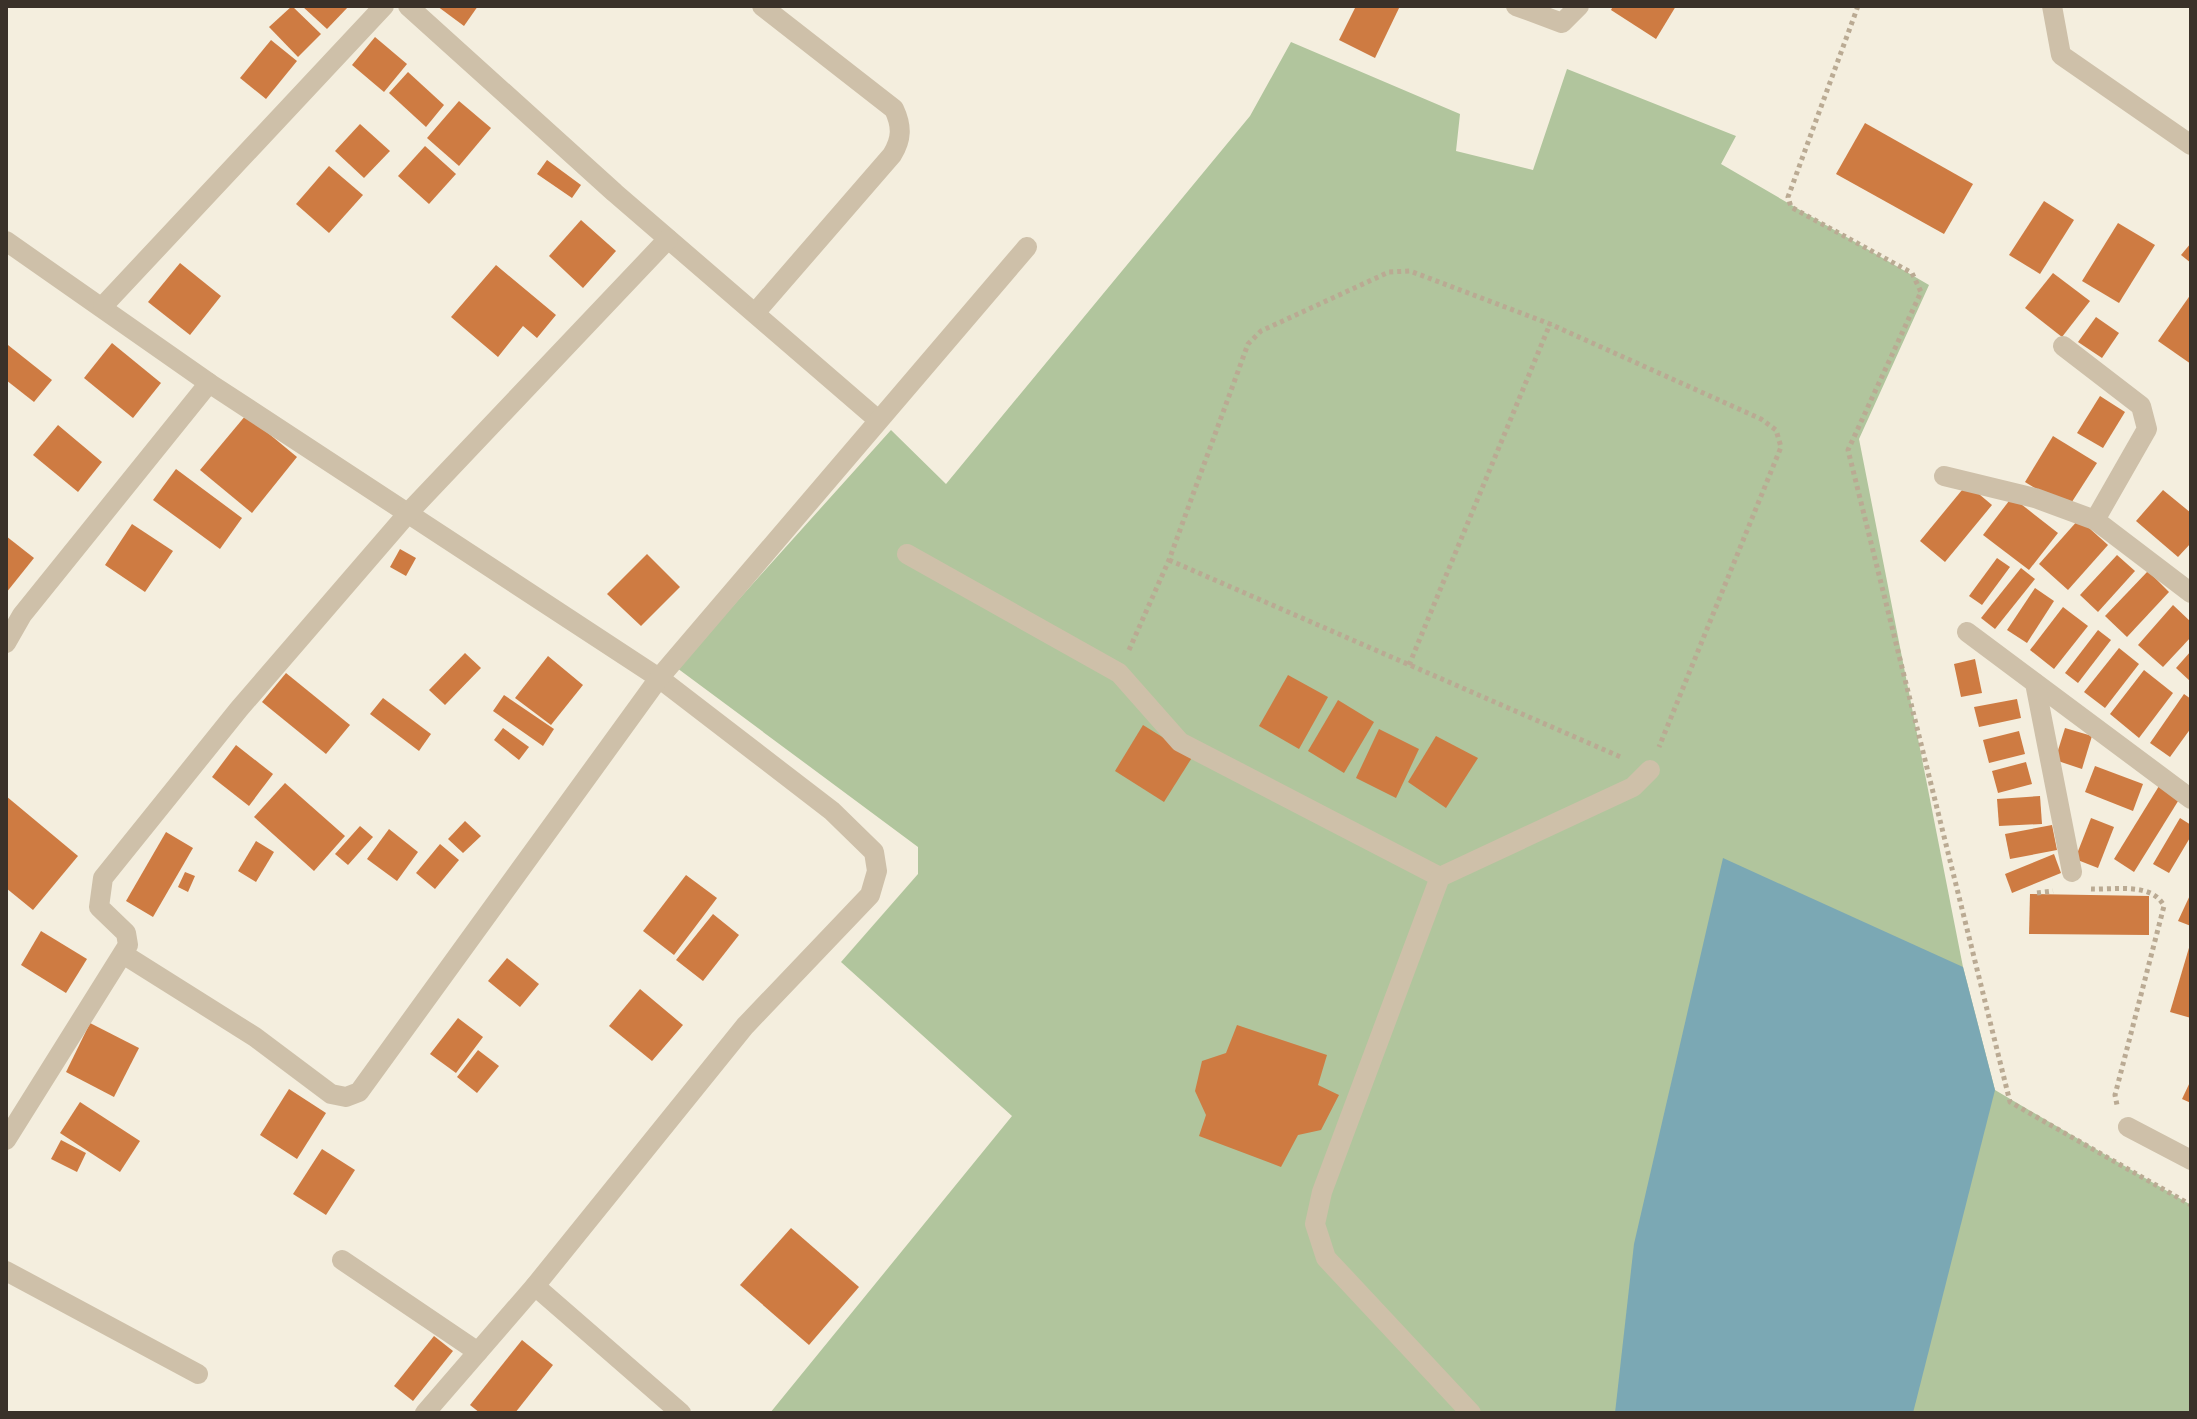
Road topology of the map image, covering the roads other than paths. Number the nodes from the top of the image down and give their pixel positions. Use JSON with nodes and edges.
{"nodes":[{"id":1,"x":384,"y":6,"type":"edge"},
{"id":2,"x":408,"y":6,"type":"edge"},
{"id":3,"x":762,"y":6,"type":"edge"},
{"id":4,"x":1516,"y":6,"type":"edge"},
{"id":5,"x":1579,"y":6,"type":"edge"},
{"id":6,"x":2052,"y":6,"type":"edge"},
{"id":7,"x":2191,"y":145,"type":"edge"},
{"id":8,"x":668,"y":239,"type":"junction"},
{"id":9,"x":6,"y":241,"type":"edge"},
{"id":10,"x":1027,"y":247,"type":"dead end"},
{"id":11,"x":103,"y":306,"type":"junction"},
{"id":12,"x":755,"y":313,"type":"junction"},
{"id":13,"x":2063,"y":346,"type":"dead end"},
{"id":14,"x":209,"y":383,"type":"junction"},
{"id":15,"x":877,"y":419,"type":"junction"},
{"id":16,"x":1944,"y":476,"type":"dead end"},
{"id":17,"x":409,"y":512,"type":"junction"},
{"id":18,"x":2095,"y":520,"type":"junction"},
{"id":19,"x":907,"y":554,"type":"dead end"},
{"id":20,"x":2191,"y":593,"type":"edge"},
{"id":21,"x":1967,"y":632,"type":"dead end"},
{"id":22,"x":6,"y":643,"type":"edge"},
{"id":23,"x":659,"y":678,"type":"junction"},
{"id":24,"x":2035,"y":683,"type":"junction"},
{"id":25,"x":1650,"y":770,"type":"road end"},
{"id":26,"x":2191,"y":799,"type":"edge"},
{"id":27,"x":2072,"y":872,"type":"dead end"},
{"id":28,"x":1440,"y":877,"type":"junction"},
{"id":29,"x":123,"y":954,"type":"junction"},
{"id":30,"x":2128,"y":1127,"type":"road end"},
{"id":31,"x":6,"y":1140,"type":"edge"},
{"id":32,"x":2191,"y":1160,"type":"edge"},
{"id":33,"x":342,"y":1260,"type":"dead end"},
{"id":34,"x":6,"y":1271,"type":"edge"},
{"id":35,"x":535,"y":1286,"type":"junction"},
{"id":36,"x":478,"y":1352,"type":"junction"},
{"id":37,"x":198,"y":1374,"type":"dead end"},
{"id":38,"x":425,"y":1413,"type":"edge"},
{"id":39,"x":681,"y":1413,"type":"edge"},
{"id":40,"x":1471,"y":1413,"type":"edge"}],
"edges":[{"from":1,"to":11,"type":"street"},
{"from":2,"to":8,"type":"street"},
{"from":3,"to":12,"type":"street"},
{"from":4,"to":5,"type":"street"},
{"from":6,"to":7,"type":"street"},
{"from":8,"to":12,"type":"street"},
{"from":8,"to":17,"type":"street"},
{"from":9,"to":11,"type":"street"},
{"from":10,"to":15,"type":"street"},
{"from":11,"to":14,"type":"street"},
{"from":12,"to":15,"type":"street"},
{"from":13,"to":18,"type":"street"},
{"from":14,"to":17,"type":"street"},
{"from":14,"to":22,"type":"street"},
{"from":15,"to":23,"type":"street"},
{"from":16,"to":18,"type":"street"},
{"from":17,"to":23,"type":"street"},
{"from":17,"to":29,"type":"street"},
{"from":18,"to":20,"type":"street"},
{"from":19,"to":28,"type":"street"},
{"from":21,"to":24,"type":"street"},
{"from":23,"to":29,"type":"street"},
{"from":23,"to":35,"type":"street"},
{"from":24,"to":26,"type":"street"},
{"from":24,"to":27,"type":"street"},
{"from":25,"to":28,"type":"street"},
{"from":28,"to":40,"type":"street"},
{"from":29,"to":31,"type":"street"},
{"from":30,"to":32,"type":"street"},
{"from":33,"to":36,"type":"street"},
{"from":34,"to":37,"type":"street"},
{"from":35,"to":36,"type":"street"},
{"from":35,"to":39,"type":"street"},
{"from":36,"to":38,"type":"street"}]}
